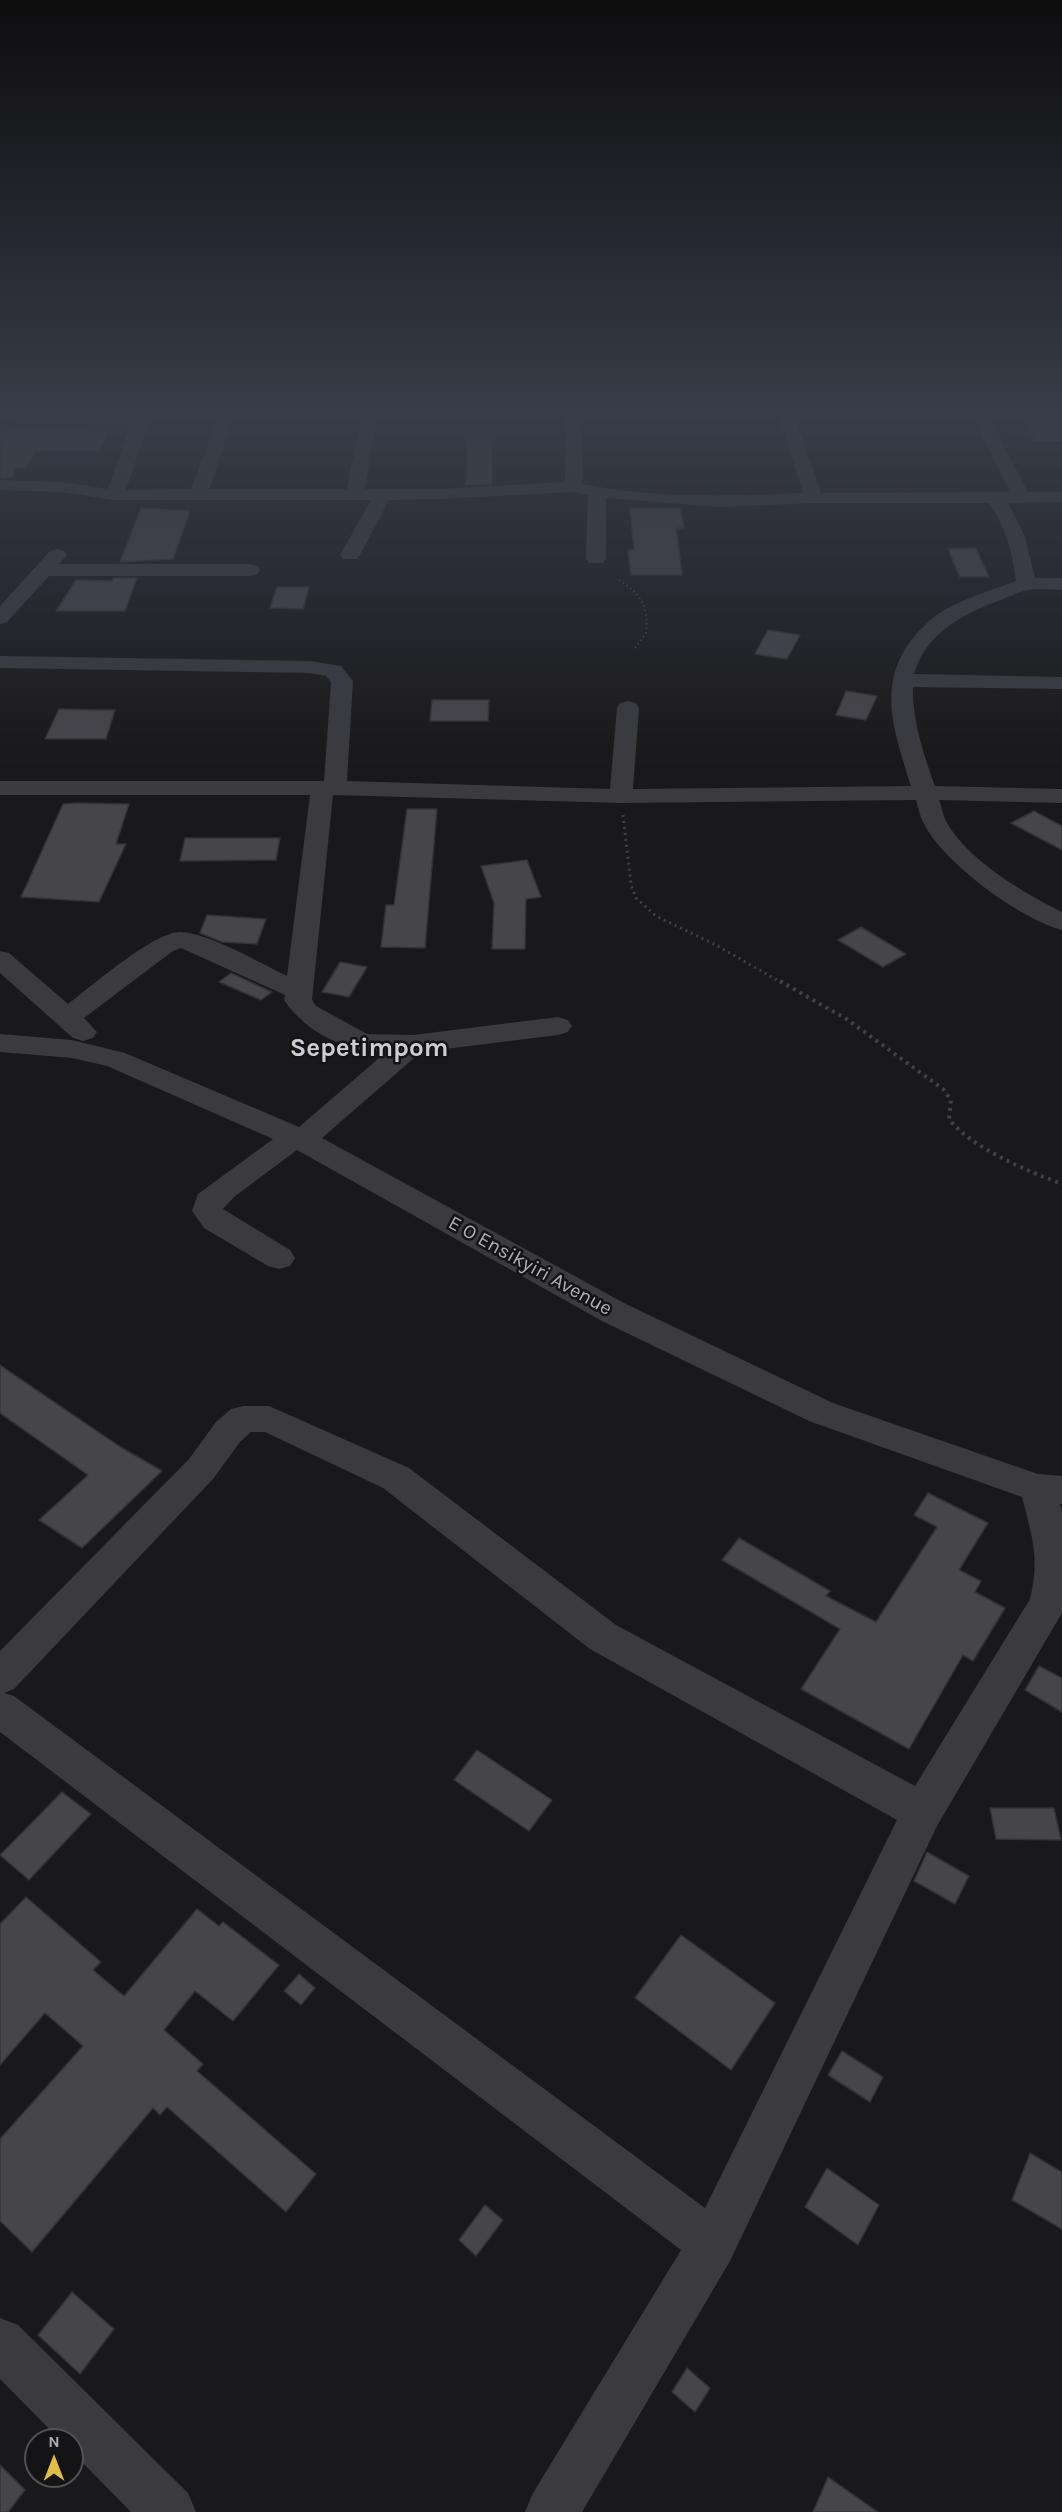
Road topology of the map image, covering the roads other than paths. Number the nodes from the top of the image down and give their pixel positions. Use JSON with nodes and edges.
{"nodes":[{"id":1,"x":361,"y":534,"type":"edge"},
{"id":2,"x":596,"y":534,"type":"edge"},
{"id":3,"x":1012,"y":534,"type":"edge"},
{"id":4,"x":62,"y":550,"type":"dead end"},
{"id":5,"x":350,"y":555,"type":"dead end"},
{"id":6,"x":596,"y":559,"type":"dead end"},
{"id":7,"x":45,"y":570,"type":"junction"},
{"id":8,"x":250,"y":570,"type":"dead end"},
{"id":9,"x":1026,"y":584,"type":"junction"},
{"id":10,"x":1062,"y":584,"type":"edge"},
{"id":11,"x":0,"y":618,"type":"edge"},
{"id":12,"x":0,"y":662,"type":"edge"},
{"id":13,"x":902,"y":680,"type":"junction"},
{"id":14,"x":1062,"y":683,"type":"edge"},
{"id":15,"x":628,"y":708,"type":"dead end"},
{"id":16,"x":0,"y":788,"type":"edge"},
{"id":17,"x":329,"y":788,"type":"junction"},
{"id":18,"x":925,"y":793,"type":"junction"},
{"id":19,"x":621,"y":796,"type":"junction"},
{"id":20,"x":1062,"y":796,"type":"edge"},
{"id":21,"x":1062,"y":922,"type":"edge"},
{"id":22,"x":0,"y":959,"type":"edge"},
{"id":23,"x":299,"y":991,"type":"junction"},
{"id":24,"x":67,"y":1018,"type":"junction"},
{"id":25,"x":558,"y":1026,"type":"dead end"},
{"id":26,"x":0,"y":1043,"type":"edge"},
{"id":27,"x":413,"y":1044,"type":"junction"},
{"id":28,"x":115,"y":1059,"type":"junction"},
{"id":29,"x":298,"y":1138,"type":"junction"},
{"id":30,"x":279,"y":1258,"type":"dead end"},
{"id":31,"x":1050,"y":1489,"type":"edge"},
{"id":32,"x":0,"y":1677,"type":"edge"},
{"id":33,"x":0,"y":1709,"type":"edge"},
{"id":34,"x":922,"y":1812,"type":"junction"},
{"id":35,"x":713,"y":2244,"type":"junction"},
{"id":36,"x":0,"y":2343,"type":"edge"},
{"id":37,"x":169,"y":2512,"type":"edge"},
{"id":38,"x":552,"y":2512,"type":"edge"}],
"edges":[{"from":1,"to":5,"type":"street"},
{"from":2,"to":6,"type":"street"},
{"from":3,"to":9,"type":"street"},
{"from":4,"to":7,"type":"street"},
{"from":7,"to":8,"type":"street"},
{"from":7,"to":11,"type":"street"},
{"from":9,"to":10,"type":"street"},
{"from":9,"to":13,"type":"street"},
{"from":12,"to":17,"type":"street"},
{"from":13,"to":14,"type":"street"},
{"from":13,"to":18,"type":"street"},
{"from":15,"to":19,"type":"street"},
{"from":16,"to":17,"type":"street"},
{"from":17,"to":19,"type":"street"},
{"from":17,"to":23,"type":"street"},
{"from":18,"to":19,"type":"street"},
{"from":18,"to":20,"type":"street"},
{"from":18,"to":21,"type":"street"},
{"from":22,"to":24,"type":"street"},
{"from":23,"to":24,"type":"street"},
{"from":23,"to":27,"type":"street"},
{"from":24,"to":28,"type":"street"},
{"from":25,"to":27,"type":"street"},
{"from":26,"to":28,"type":"street","name":"E O Ensikyiri Avenue"},
{"from":27,"to":29,"type":"street"},
{"from":28,"to":29,"type":"street","name":"E O Ensikyiri Avenue"},
{"from":29,"to":30,"type":"street"},
{"from":29,"to":31,"type":"street","name":"E O Ensikyiri Avenue"},
{"from":31,"to":34,"type":"street"},
{"from":32,"to":34,"type":"street"},
{"from":33,"to":35,"type":"street"},
{"from":34,"to":35,"type":"street"},
{"from":35,"to":38,"type":"street"},
{"from":36,"to":37,"type":"street"}]}
